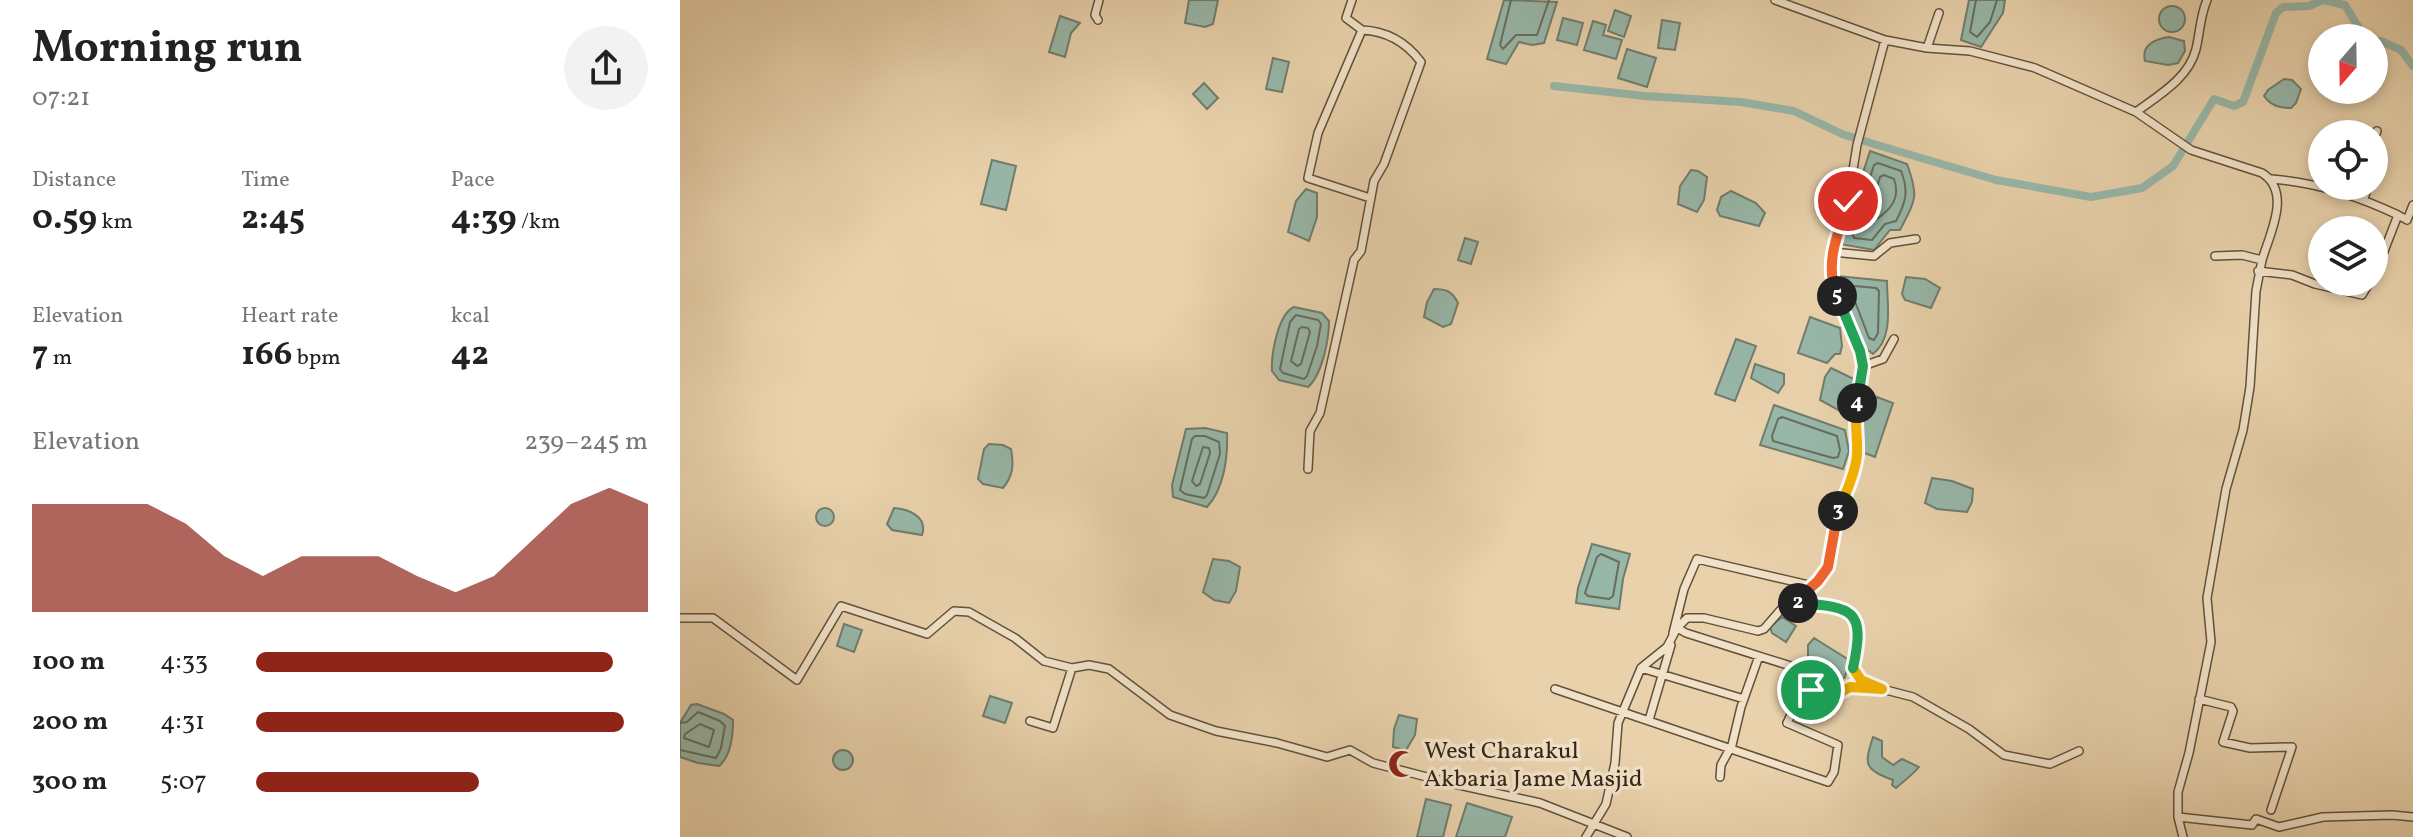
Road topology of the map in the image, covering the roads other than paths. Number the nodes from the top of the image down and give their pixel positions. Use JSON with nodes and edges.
{"nodes":[{"id":1,"x":1099,"y":0,"type":"edge"},
{"id":2,"x":1352,"y":0,"type":"edge"},
{"id":3,"x":1775,"y":0,"type":"edge"},
{"id":4,"x":2207,"y":0,"type":"edge"},
{"id":5,"x":1939,"y":13,"type":"dead end"},
{"id":6,"x":1098,"y":20,"type":"dead end"},
{"id":7,"x":1362,"y":30,"type":"junction"},
{"id":8,"x":1885,"y":40,"type":"junction"},
{"id":9,"x":1927,"y":48,"type":"junction"},
{"id":10,"x":2136,"y":112,"type":"junction"},
{"id":11,"x":2271,"y":179,"type":"junction"},
{"id":12,"x":2308,"y":184,"type":"edge"},
{"id":13,"x":1370,"y":198,"type":"junction"},
{"id":14,"x":2366,"y":200,"type":"edge"},
{"id":15,"x":2413,"y":205,"type":"edge"},
{"id":16,"x":2398,"y":215,"type":"junction"},
{"id":17,"x":2410,"y":222,"type":"edge"},
{"id":18,"x":1916,"y":239,"type":"dead end"},
{"id":19,"x":2388,"y":241,"type":"edge"},
{"id":20,"x":1833,"y":252,"type":"junction"},
{"id":21,"x":2215,"y":256,"type":"dead end"},
{"id":22,"x":2262,"y":260,"type":"junction"},
{"id":23,"x":2258,"y":271,"type":"junction"},
{"id":24,"x":2308,"y":281,"type":"edge"},
{"id":25,"x":1894,"y":339,"type":"dead end"},
{"id":26,"x":1863,"y":366,"type":"junction"},
{"id":27,"x":1308,"y":469,"type":"dead end"},
{"id":28,"x":1813,"y":586,"type":"junction"},
{"id":29,"x":1794,"y":603,"type":"junction"},
{"id":30,"x":680,"y":618,"type":"edge"},
{"id":31,"x":1677,"y":628,"type":"junction"},
{"id":32,"x":1673,"y":637,"type":"junction"},
{"id":33,"x":1759,"y":656,"type":"junction"},
{"id":34,"x":1072,"y":668,"type":"junction"},
{"id":35,"x":1641,"y":668,"type":"junction"},
{"id":36,"x":1664,"y":674,"type":"junction"},
{"id":37,"x":1555,"y":689,"type":"dead end"},
{"id":38,"x":1882,"y":689,"type":"junction"},
{"id":39,"x":1811,"y":690,"type":"junction"},
{"id":40,"x":1744,"y":699,"type":"junction"},
{"id":41,"x":2199,"y":699,"type":"junction"},
{"id":42,"x":1624,"y":711,"type":"junction"},
{"id":43,"x":1649,"y":720,"type":"junction"},
{"id":44,"x":1030,"y":721,"type":"dead end"},
{"id":45,"x":1730,"y":749,"type":"junction"},
{"id":46,"x":2079,"y":751,"type":"dead end"},
{"id":47,"x":1720,"y":777,"type":"dead end"},
{"id":48,"x":2271,"y":810,"type":"dead end"},
{"id":49,"x":2178,"y":817,"type":"junction"},
{"id":50,"x":2413,"y":817,"type":"edge"},
{"id":51,"x":1593,"y":823,"type":"junction"},
{"id":52,"x":1586,"y":837,"type":"edge"},
{"id":53,"x":1627,"y":837,"type":"edge"},
{"id":54,"x":2183,"y":837,"type":"edge"}],
"edges":[{"from":1,"to":6,"type":"street"},
{"from":2,"to":7,"type":"street"},
{"from":3,"to":8,"type":"street"},
{"from":4,"to":10,"type":"street"},
{"from":5,"to":9,"type":"street"},
{"from":7,"to":13,"type":"street"},
{"from":7,"to":13,"type":"street"},
{"from":8,"to":9,"type":"street"},
{"from":8,"to":20,"type":"street"},
{"from":9,"to":10,"type":"street"},
{"from":10,"to":11,"type":"street"},
{"from":11,"to":12,"type":"street"},
{"from":11,"to":22,"type":"street"},
{"from":13,"to":27,"type":"street"},
{"from":14,"to":16,"type":"street"},
{"from":15,"to":17,"type":"street"},
{"from":16,"to":17,"type":"street"},
{"from":16,"to":19,"type":"street"},
{"from":18,"to":20,"type":"street"},
{"from":20,"to":26,"type":"street"},
{"from":21,"to":22,"type":"street"},
{"from":22,"to":23,"type":"street"},
{"from":23,"to":24,"type":"street"},
{"from":23,"to":41,"type":"street"},
{"from":25,"to":26,"type":"street"},
{"from":26,"to":28,"type":"street"},
{"from":28,"to":29,"type":"street"},
{"from":28,"to":32,"type":"street"},
{"from":29,"to":31,"type":"street"},
{"from":29,"to":38,"type":"street"},
{"from":30,"to":34,"type":"street"},
{"from":31,"to":32,"type":"street"},
{"from":31,"to":33,"type":"street"},
{"from":32,"to":35,"type":"street"},
{"from":32,"to":36,"type":"street"},
{"from":33,"to":39,"type":"street"},
{"from":33,"to":40,"type":"street"},
{"from":34,"to":44,"type":"street"},
{"from":34,"to":51,"type":"street"},
{"from":35,"to":36,"type":"street"},
{"from":35,"to":42,"type":"street"},
{"from":36,"to":40,"type":"street"},
{"from":36,"to":43,"type":"street"},
{"from":37,"to":42,"type":"street"},
{"from":38,"to":39,"type":"street"},
{"from":38,"to":46,"type":"street"},
{"from":39,"to":45,"type":"street"},
{"from":40,"to":45,"type":"street"},
{"from":41,"to":48,"type":"street"},
{"from":41,"to":49,"type":"street"},
{"from":42,"to":43,"type":"street"},
{"from":42,"to":51,"type":"street"},
{"from":43,"to":45,"type":"street"},
{"from":45,"to":47,"type":"street"},
{"from":49,"to":50,"type":"street"},
{"from":49,"to":54,"type":"street"},
{"from":51,"to":52,"type":"street"},
{"from":51,"to":53,"type":"street"}]}
